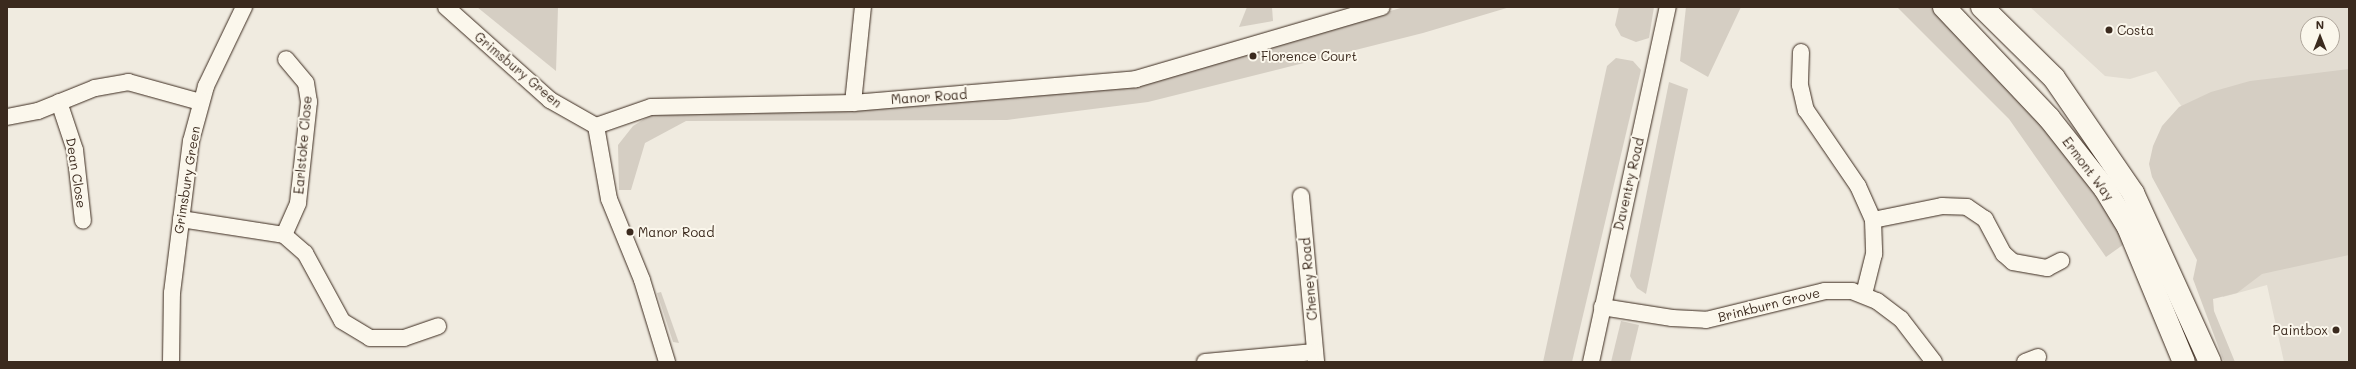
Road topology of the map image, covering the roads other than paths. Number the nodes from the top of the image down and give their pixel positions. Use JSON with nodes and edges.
{"nodes":[{"id":1,"x":244,"y":7,"type":"edge"},
{"id":2,"x":446,"y":7,"type":"edge"},
{"id":3,"x":863,"y":7,"type":"edge"},
{"id":4,"x":1382,"y":7,"type":"edge"},
{"id":5,"x":1668,"y":7,"type":"edge"},
{"id":6,"x":1944,"y":7,"type":"edge"},
{"id":7,"x":1982,"y":7,"type":"edge"},
{"id":8,"x":1801,"y":52,"type":"dead end"},
{"id":9,"x":286,"y":59,"type":"dead end"},
{"id":10,"x":59,"y":102,"type":"junction"},
{"id":11,"x":200,"y":102,"type":"junction"},
{"id":12,"x":853,"y":103,"type":"junction"},
{"id":13,"x":7,"y":117,"type":"edge"},
{"id":14,"x":596,"y":126,"type":"junction"},
{"id":15,"x":1301,"y":196,"type":"dead end"},
{"id":16,"x":181,"y":219,"type":"junction"},
{"id":17,"x":1873,"y":220,"type":"junction"},
{"id":18,"x":83,"y":221,"type":"dead end"},
{"id":19,"x":284,"y":235,"type":"junction"},
{"id":20,"x":2061,"y":261,"type":"dead end"},
{"id":21,"x":1864,"y":294,"type":"junction"},
{"id":22,"x":1602,"y":307,"type":"junction"},
{"id":23,"x":438,"y":326,"type":"dead end"},
{"id":24,"x":1316,"y":357,"type":"edge"},
{"id":25,"x":171,"y":362,"type":"edge"},
{"id":26,"x":667,"y":362,"type":"edge"},
{"id":27,"x":1205,"y":362,"type":"edge"},
{"id":28,"x":1591,"y":362,"type":"edge"},
{"id":29,"x":1934,"y":362,"type":"edge"},
{"id":30,"x":2184,"y":362,"type":"edge"},
{"id":31,"x":2210,"y":362,"type":"edge"}],
"edges":[{"from":1,"to":11,"type":"street","name":"Grimsbury Green"},
{"from":2,"to":14,"type":"street","name":"Grimsbury Green"},
{"from":3,"to":12,"type":"street"},
{"from":4,"to":12,"type":"street","name":"Manor Road"},
{"from":5,"to":22,"type":"street","name":"Daventry Road"},
{"from":6,"to":30,"type":"street","name":"Ermont Way"},
{"from":7,"to":31,"type":"street","name":"Ermont Way"},
{"from":8,"to":17,"type":"street"},
{"from":9,"to":19,"type":"street","name":"Earlstoke Close"},
{"from":10,"to":11,"type":"street"},
{"from":10,"to":13,"type":"street"},
{"from":10,"to":18,"type":"street","name":"Dean Close"},
{"from":11,"to":16,"type":"street","name":"Grimsbury Green"},
{"from":12,"to":14,"type":"street","name":"Manor Road"},
{"from":14,"to":26,"type":"street"},
{"from":15,"to":24,"type":"street","name":"Cheney Road"},
{"from":16,"to":19,"type":"street"},
{"from":16,"to":25,"type":"street","name":"Grimsbury Green"},
{"from":17,"to":20,"type":"street"},
{"from":17,"to":21,"type":"street"},
{"from":19,"to":23,"type":"street"},
{"from":21,"to":22,"type":"street","name":"Brinkburn Grove"},
{"from":21,"to":29,"type":"street","name":"Brinkburn Grove"},
{"from":22,"to":28,"type":"street","name":"Daventry Road"},
{"from":24,"to":27,"type":"street"}]}
